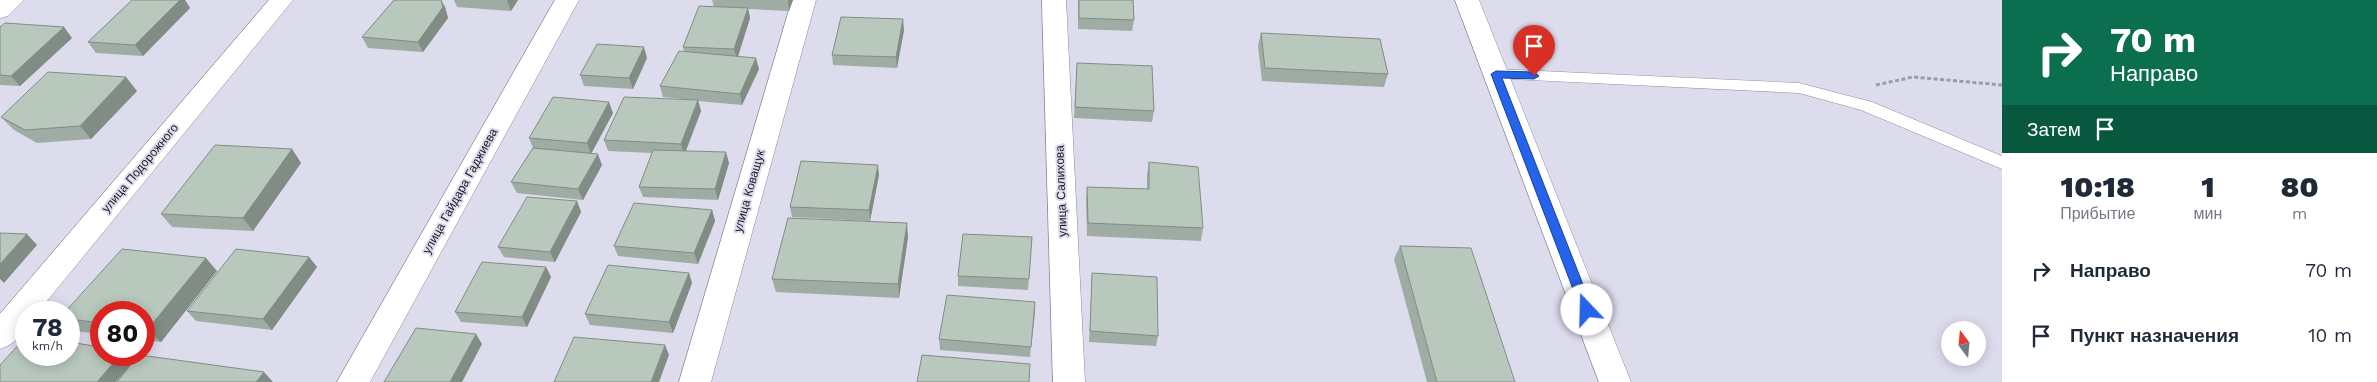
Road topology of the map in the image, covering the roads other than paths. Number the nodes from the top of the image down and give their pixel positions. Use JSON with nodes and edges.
{"nodes":[{"id":1,"x":12,"y":0,"type":"edge"},
{"id":2,"x":281,"y":0,"type":"edge"},
{"id":3,"x":567,"y":0,"type":"edge"},
{"id":4,"x":804,"y":0,"type":"edge"},
{"id":5,"x":1054,"y":0,"type":"edge"},
{"id":6,"x":1467,"y":0,"type":"edge"},
{"id":7,"x":0,"y":11,"type":"edge"},
{"id":8,"x":1496,"y":74,"type":"junction"},
{"id":9,"x":2002,"y":162,"type":"edge"},
{"id":10,"x":0,"y":336,"type":"edge"},
{"id":11,"x":353,"y":382,"type":"edge"},
{"id":12,"x":695,"y":382,"type":"edge"},
{"id":13,"x":1069,"y":382,"type":"edge"},
{"id":14,"x":1615,"y":382,"type":"edge"}],
"edges":[{"from":1,"to":7,"type":"main road"},
{"from":2,"to":10,"type":"main road","name":"улица Подорожного"},
{"from":3,"to":11,"type":"main road","name":"улица Гайдара Гаджиева"},
{"from":4,"to":12,"type":"main road","name":"улица Коващук"},
{"from":5,"to":13,"type":"main road","name":"улица Салихова"},
{"from":6,"to":8,"type":"main road"},
{"from":8,"to":9,"type":"lane"},
{"from":8,"to":14,"type":"main road"}]}
